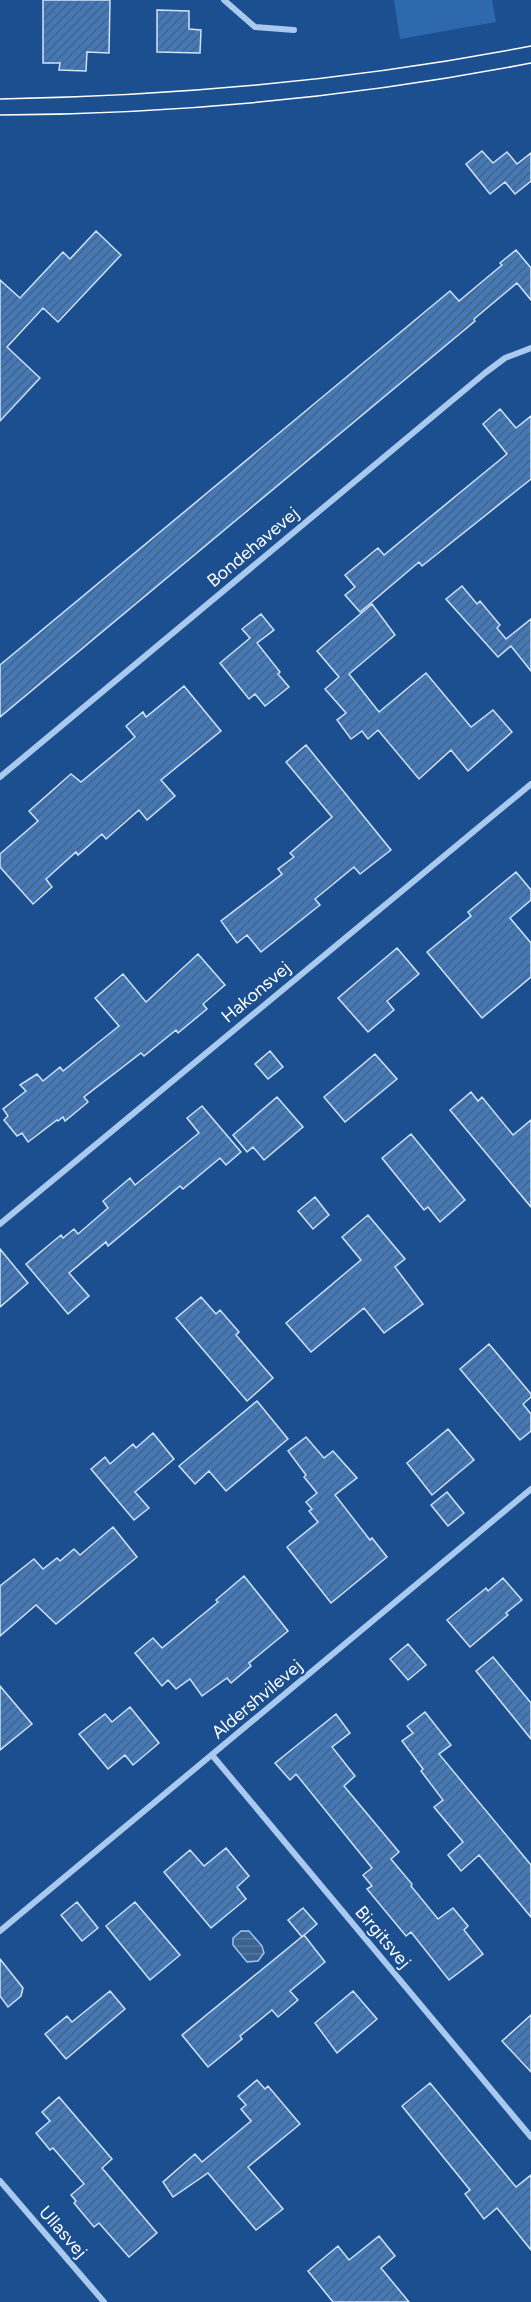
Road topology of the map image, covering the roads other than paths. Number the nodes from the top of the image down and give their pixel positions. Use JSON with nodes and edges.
{"nodes":[{"id":1,"x":224,"y":0,"type":"edge"},
{"id":2,"x":294,"y":30,"type":"dead end"},
{"id":3,"x":531,"y":348,"type":"edge"},
{"id":4,"x":0,"y":777,"type":"edge"},
{"id":5,"x":531,"y":784,"type":"edge"},
{"id":6,"x":0,"y":1224,"type":"edge"},
{"id":7,"x":531,"y":1489,"type":"edge"},
{"id":8,"x":212,"y":1755,"type":"junction"},
{"id":9,"x":0,"y":1930,"type":"edge"},
{"id":10,"x":531,"y":2137,"type":"edge"},
{"id":11,"x":0,"y":2181,"type":"edge"},
{"id":12,"x":104,"y":2302,"type":"edge"}],
"edges":[{"from":1,"to":2,"type":"street"},
{"from":3,"to":4,"type":"street","name":"Bondehavevej"},
{"from":5,"to":6,"type":"street","name":"Hakonsvej"},
{"from":7,"to":8,"type":"street","name":"Aldershvilevej"},
{"from":8,"to":9,"type":"street","name":"Aldershvilevej"},
{"from":8,"to":10,"type":"street","name":"Birgitsvej"},
{"from":11,"to":12,"type":"street","name":"Ullasvej"}]}
